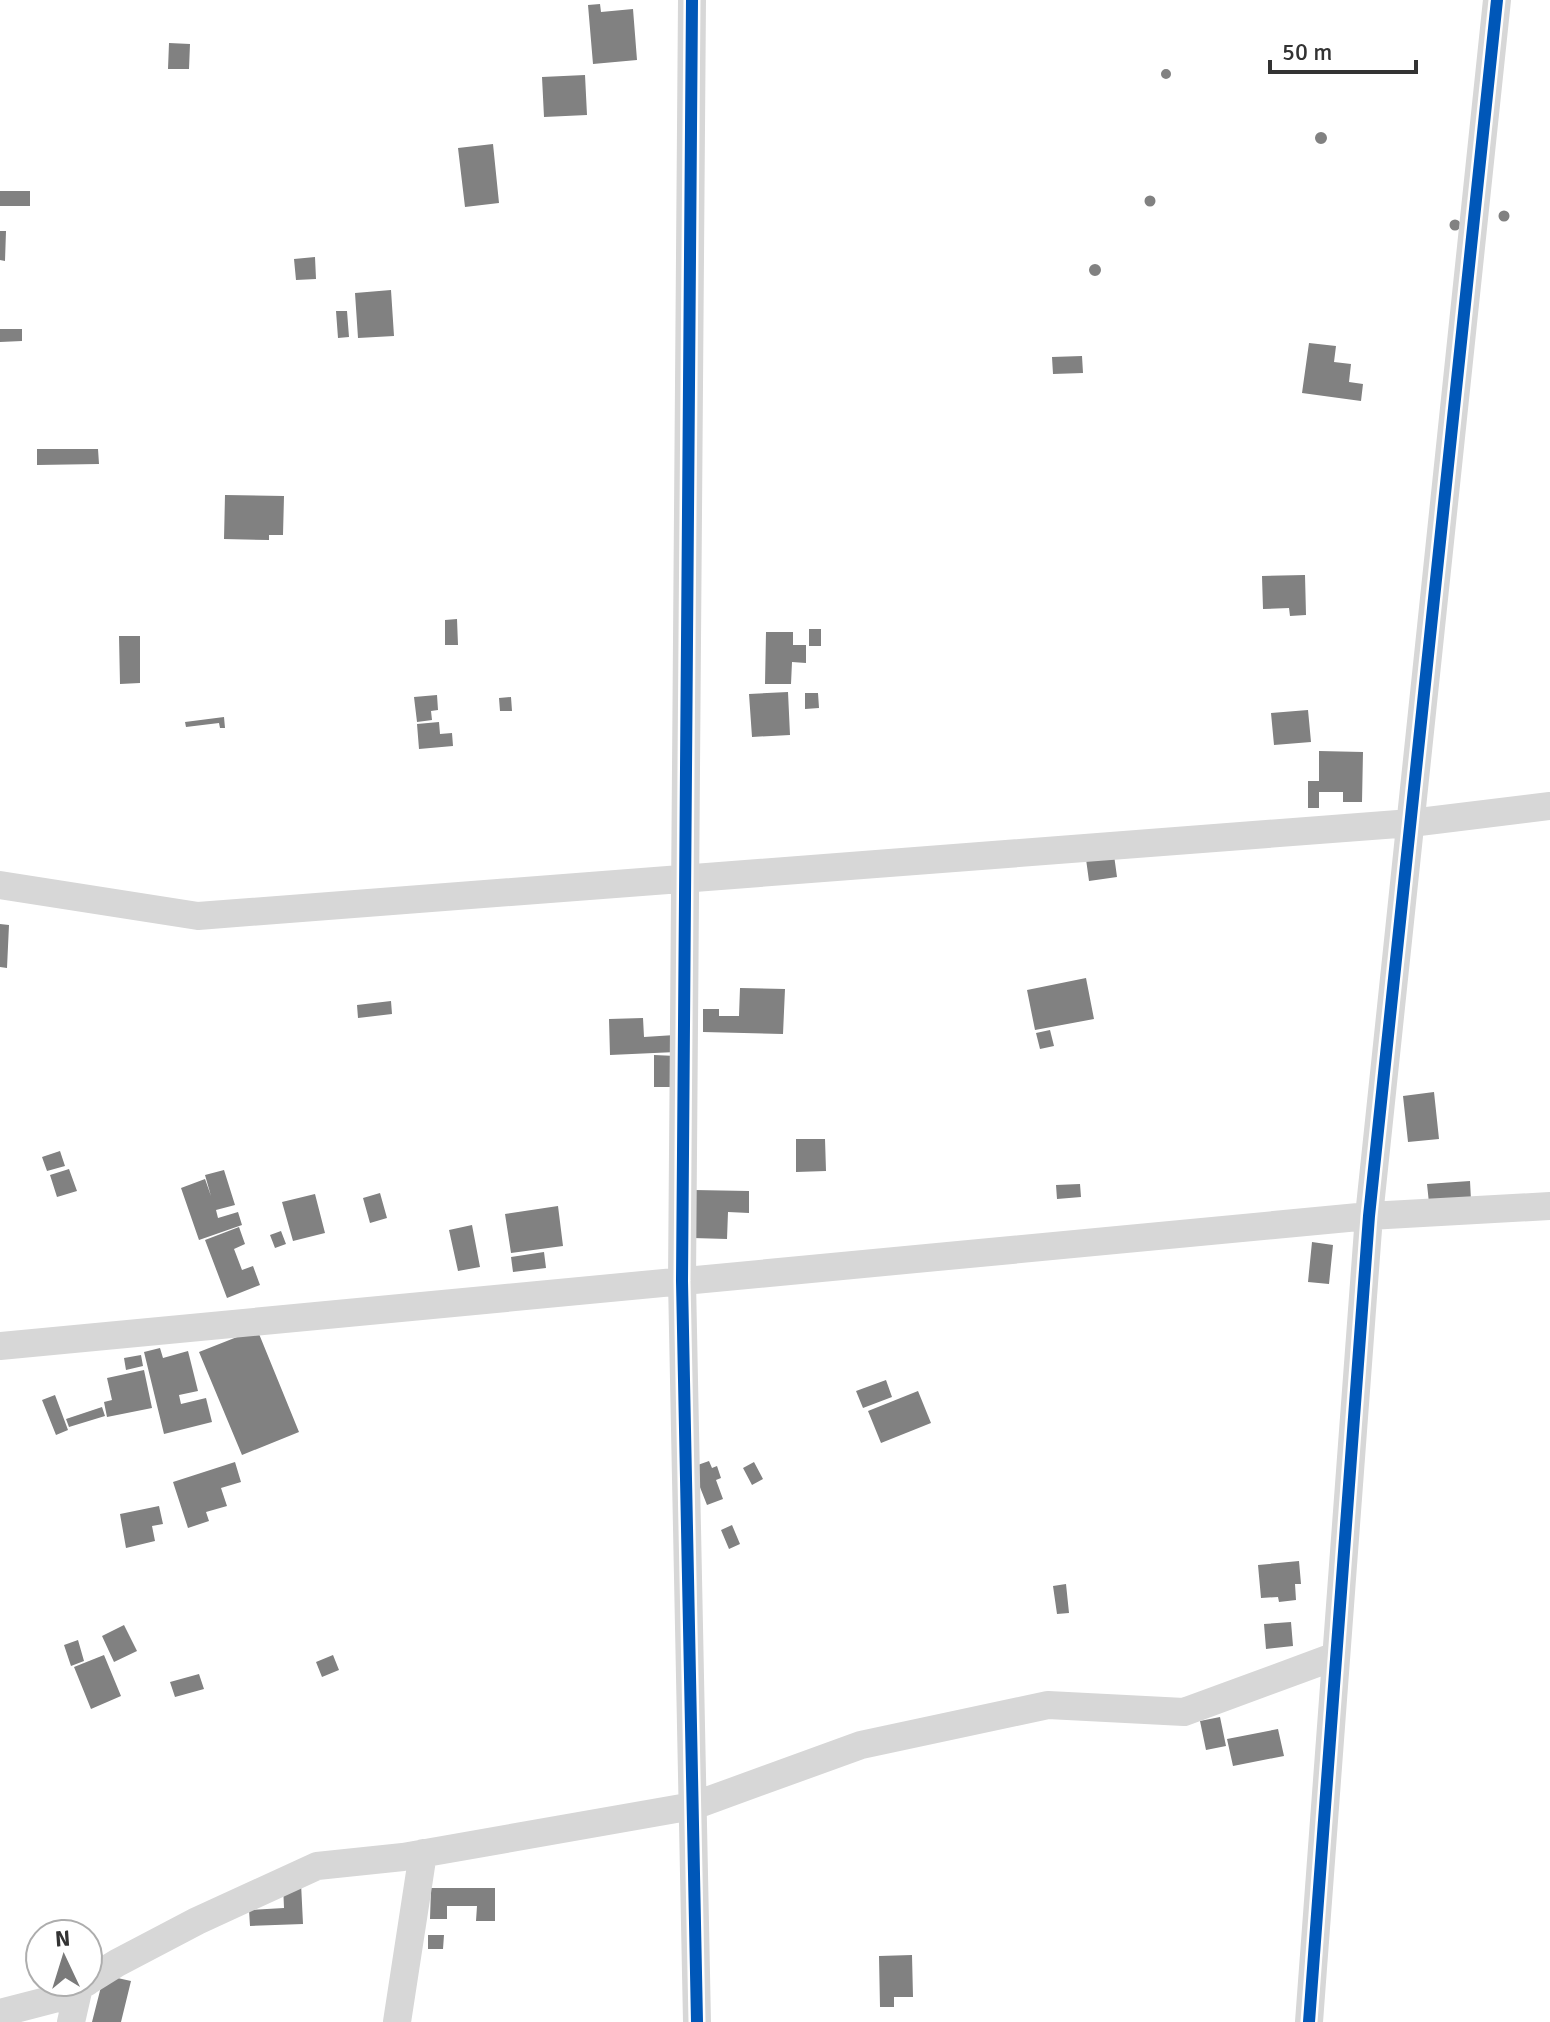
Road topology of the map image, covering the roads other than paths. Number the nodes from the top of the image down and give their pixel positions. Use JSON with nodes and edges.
{"nodes":[{"id":1,"x":692,"y":0,"type":"edge"},
{"id":2,"x":1497,"y":0,"type":"edge"},
{"id":3,"x":1550,"y":806,"type":"edge"},
{"id":4,"x":1411,"y":823,"type":"junction"},
{"id":5,"x":686,"y":879,"type":"junction"},
{"id":6,"x":0,"y":885,"type":"edge"},
{"id":7,"x":1550,"y":1206,"type":"edge"},
{"id":8,"x":1369,"y":1216,"type":"junction"},
{"id":9,"x":682,"y":1281,"type":"junction"},
{"id":10,"x":0,"y":1346,"type":"edge"},
{"id":11,"x":1336,"y":1656,"type":"junction"},
{"id":12,"x":693,"y":1806,"type":"junction"},
{"id":13,"x":423,"y":1853,"type":"junction"},
{"id":14,"x":104,"y":1972,"type":"edge"},
{"id":15,"x":56,"y":1998,"type":"edge"},
{"id":16,"x":80,"y":1998,"type":"edge"},
{"id":17,"x":0,"y":2013,"type":"edge"},
{"id":18,"x":71,"y":2022,"type":"edge"},
{"id":19,"x":397,"y":2022,"type":"edge"},
{"id":20,"x":697,"y":2022,"type":"edge"},
{"id":21,"x":1309,"y":2022,"type":"edge"}],
"edges":[{"from":1,"to":5,"type":"street"},
{"from":2,"to":4,"type":"street"},
{"from":3,"to":4,"type":"street"},
{"from":4,"to":5,"type":"street"},
{"from":4,"to":8,"type":"street"},
{"from":5,"to":6,"type":"street"},
{"from":5,"to":9,"type":"street"},
{"from":7,"to":8,"type":"street"},
{"from":8,"to":9,"type":"street"},
{"from":8,"to":11,"type":"street"},
{"from":9,"to":10,"type":"street"},
{"from":9,"to":12,"type":"street"},
{"from":11,"to":12,"type":"street"},
{"from":11,"to":21,"type":"street"},
{"from":12,"to":13,"type":"street"},
{"from":12,"to":20,"type":"street"},
{"from":13,"to":14,"type":"street"},
{"from":13,"to":19,"type":"street"},
{"from":15,"to":17,"type":"street"},
{"from":16,"to":18,"type":"street"}]}
